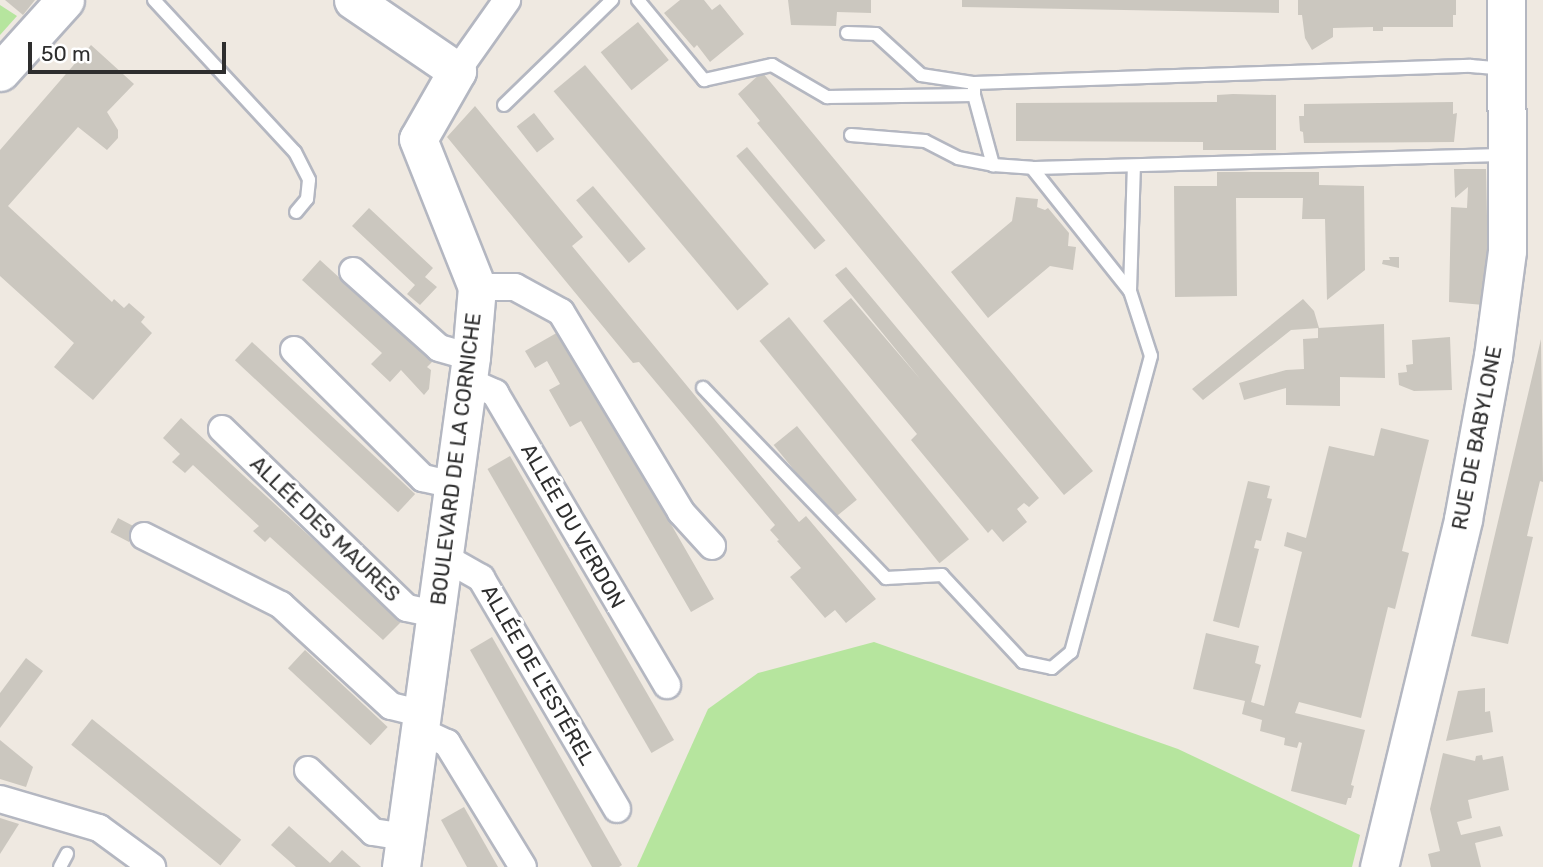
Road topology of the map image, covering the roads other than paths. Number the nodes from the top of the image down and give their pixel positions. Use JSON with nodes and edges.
{"nodes":[{"id":1,"x":65,"y":0,"type":"edge"},
{"id":2,"x":154,"y":0,"type":"edge"},
{"id":3,"x":353,"y":0,"type":"edge"},
{"id":4,"x":507,"y":0,"type":"edge"},
{"id":5,"x":612,"y":0,"type":"edge"},
{"id":6,"x":638,"y":0,"type":"edge"},
{"id":7,"x":1506,"y":0,"type":"edge"},
{"id":8,"x":847,"y":33,"type":"dead end"},
{"id":9,"x":1507,"y":69,"type":"junction"},
{"id":10,"x":457,"y":71,"type":"junction"},
{"id":11,"x":0,"y":72,"type":"edge"},
{"id":12,"x":974,"y":89,"type":"junction"},
{"id":13,"x":504,"y":105,"type":"dead end"},
{"id":14,"x":851,"y":135,"type":"dead end"},
{"id":15,"x":1509,"y":156,"type":"junction"},
{"id":16,"x":993,"y":165,"type":"junction"},
{"id":17,"x":1134,"y":166,"type":"junction"},
{"id":18,"x":1032,"y":168,"type":"junction"},
{"id":19,"x":296,"y":212,"type":"dead end"},
{"id":20,"x":353,"y":271,"type":"dead end"},
{"id":21,"x":477,"y":286,"type":"junction"},
{"id":22,"x":1130,"y":291,"type":"junction"},
{"id":23,"x":294,"y":350,"type":"dead end"},
{"id":24,"x":469,"y":369,"type":"junction"},
{"id":25,"x":702,"y":388,"type":"dead end"},
{"id":26,"x":222,"y":429,"type":"dead end"},
{"id":27,"x":454,"y":485,"type":"junction"},
{"id":28,"x":144,"y":536,"type":"dead end"},
{"id":29,"x":712,"y":546,"type":"dead end"},
{"id":30,"x":444,"y":557,"type":"junction"},
{"id":31,"x":436,"y":614,"type":"junction"},
{"id":32,"x":667,"y":685,"type":"dead end"},
{"id":33,"x":422,"y":722,"type":"junction"},
{"id":34,"x":308,"y":770,"type":"dead end"},
{"id":35,"x":0,"y":799,"type":"edge"},
{"id":36,"x":617,"y":809,"type":"dead end"},
{"id":37,"x":404,"y":852,"type":"edge"},
{"id":38,"x":67,"y":854,"type":"dead end"},
{"id":39,"x":60,"y":867,"type":"edge"},
{"id":40,"x":152,"y":867,"type":"edge"},
{"id":41,"x":523,"y":867,"type":"edge"},
{"id":42,"x":1379,"y":867,"type":"edge"}],
"edges":[{"from":1,"to":11,"type":"street"},
{"from":2,"to":19,"type":"lane"},
{"from":3,"to":10,"type":"street"},
{"from":4,"to":10,"type":"street"},
{"from":5,"to":13,"type":"lane"},
{"from":6,"to":12,"type":"lane"},
{"from":7,"to":9,"type":"street","name":"RUE DE BABYLONE"},
{"from":8,"to":12,"type":"lane"},
{"from":9,"to":12,"type":"lane"},
{"from":9,"to":15,"type":"street","name":"RUE DE BABYLONE"},
{"from":10,"to":21,"type":"street","name":"BOULEVARD DE LA CORNICHE"},
{"from":12,"to":16,"type":"lane"},
{"from":14,"to":16,"type":"lane"},
{"from":15,"to":17,"type":"lane"},
{"from":15,"to":42,"type":"street","name":"RUE DE BABYLONE"},
{"from":16,"to":18,"type":"lane"},
{"from":17,"to":18,"type":"lane"},
{"from":17,"to":22,"type":"lane"},
{"from":18,"to":22,"type":"lane"},
{"from":20,"to":24,"type":"street","name":"ALLÉE DU VERDON"},
{"from":21,"to":24,"type":"street","name":"BOULEVARD DE LA CORNICHE"},
{"from":21,"to":29,"type":"street"},
{"from":22,"to":25,"type":"lane"},
{"from":23,"to":27,"type":"street"},
{"from":24,"to":27,"type":"street","name":"BOULEVARD DE LA CORNICHE"},
{"from":24,"to":32,"type":"street","name":"ALLÉE DU VERDON"},
{"from":26,"to":31,"type":"street","name":"ALLÉE DES MAURES"},
{"from":27,"to":30,"type":"street","name":"BOULEVARD DE LA CORNICHE"},
{"from":28,"to":33,"type":"street"},
{"from":30,"to":31,"type":"street","name":"BOULEVARD DE LA CORNICHE"},
{"from":30,"to":36,"type":"street","name":"ALLÉE DE L'ESTÉREL"},
{"from":31,"to":33,"type":"street","name":"BOULEVARD DE LA CORNICHE"},
{"from":33,"to":37,"type":"street","name":"BOULEVARD DE LA CORNICHE"},
{"from":33,"to":41,"type":"street"},
{"from":34,"to":37,"type":"street"},
{"from":35,"to":40,"type":"street"},
{"from":38,"to":39,"type":"lane"}]}
